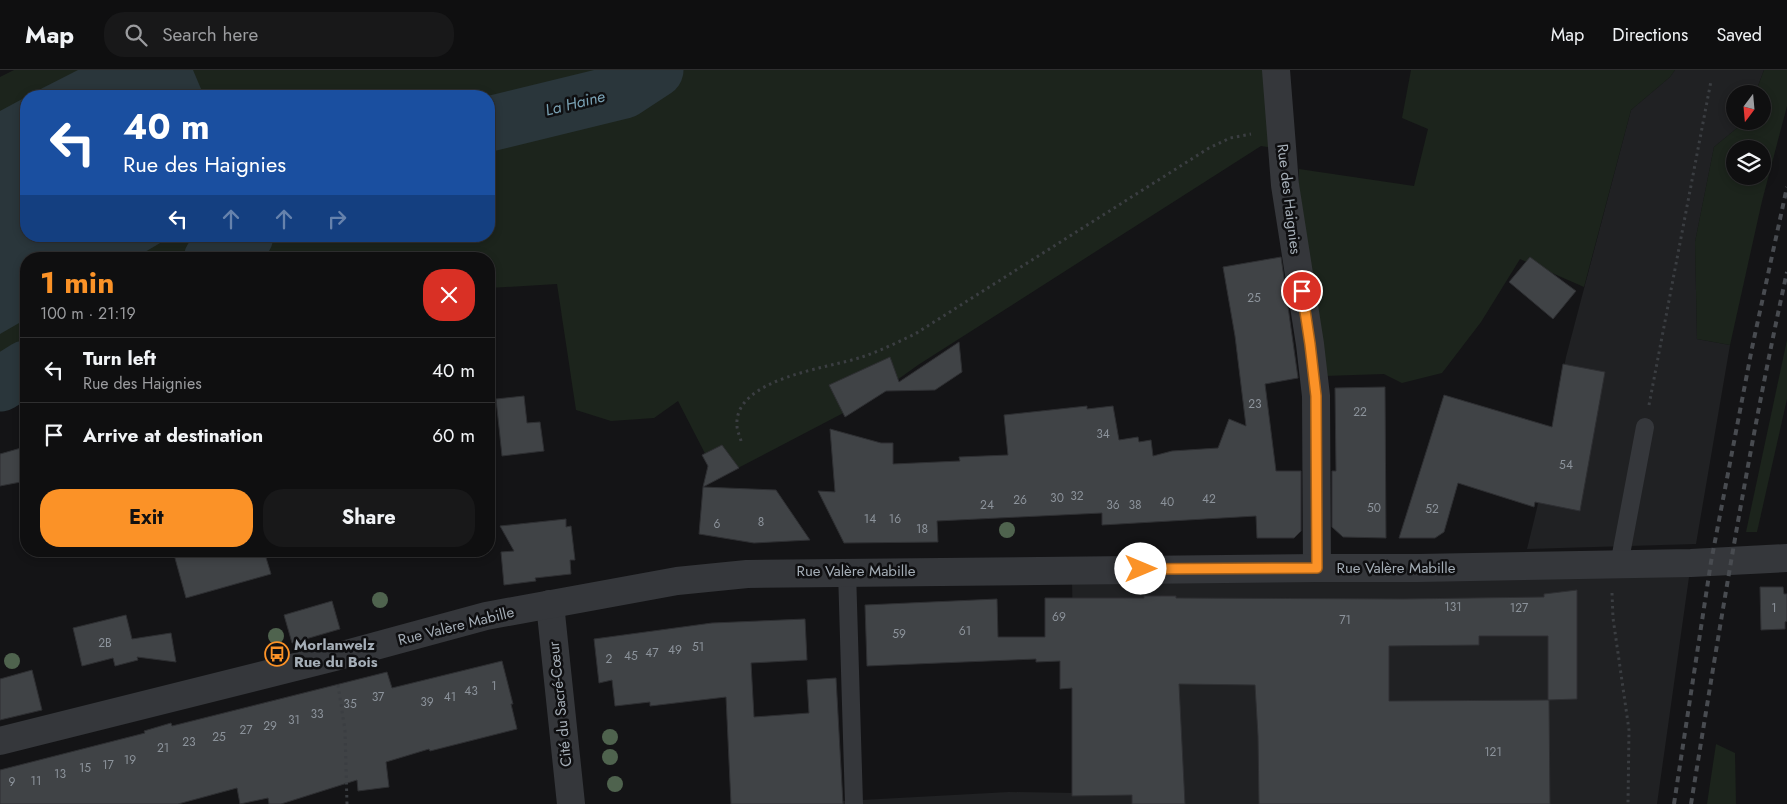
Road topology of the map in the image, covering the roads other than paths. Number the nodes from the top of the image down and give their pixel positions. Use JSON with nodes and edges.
{"nodes":[{"id":1,"x":1276,"y":70,"type":"edge"},
{"id":2,"x":1645,"y":427,"type":"road end"},
{"id":3,"x":1787,"y":558,"type":"edge"},
{"id":4,"x":1615,"y":565,"type":"junction"},
{"id":5,"x":1317,"y":568,"type":"junction"},
{"id":6,"x":847,"y":572,"type":"junction"},
{"id":7,"x":550,"y":604,"type":"junction"},
{"id":8,"x":0,"y":741,"type":"edge"},
{"id":9,"x":571,"y":804,"type":"edge"},
{"id":10,"x":854,"y":804,"type":"edge"}],
"edges":[{"from":1,"to":5,"type":"street","name":"Rue des Haignies"},
{"from":2,"to":4,"type":"lane"},
{"from":3,"to":4,"type":"street","name":"Rue Valère Mabille"},
{"from":4,"to":5,"type":"street","name":"Rue Valère Mabille"},
{"from":5,"to":6,"type":"street","name":"Rue Valère Mabille"},
{"from":6,"to":7,"type":"street","name":"Rue Valère Mabille"},
{"from":6,"to":10,"type":"lane"},
{"from":7,"to":8,"type":"street","name":"Rue Valère Mabille"},
{"from":7,"to":9,"type":"street","name":"Cité du Sacré-Cœur"}]}
